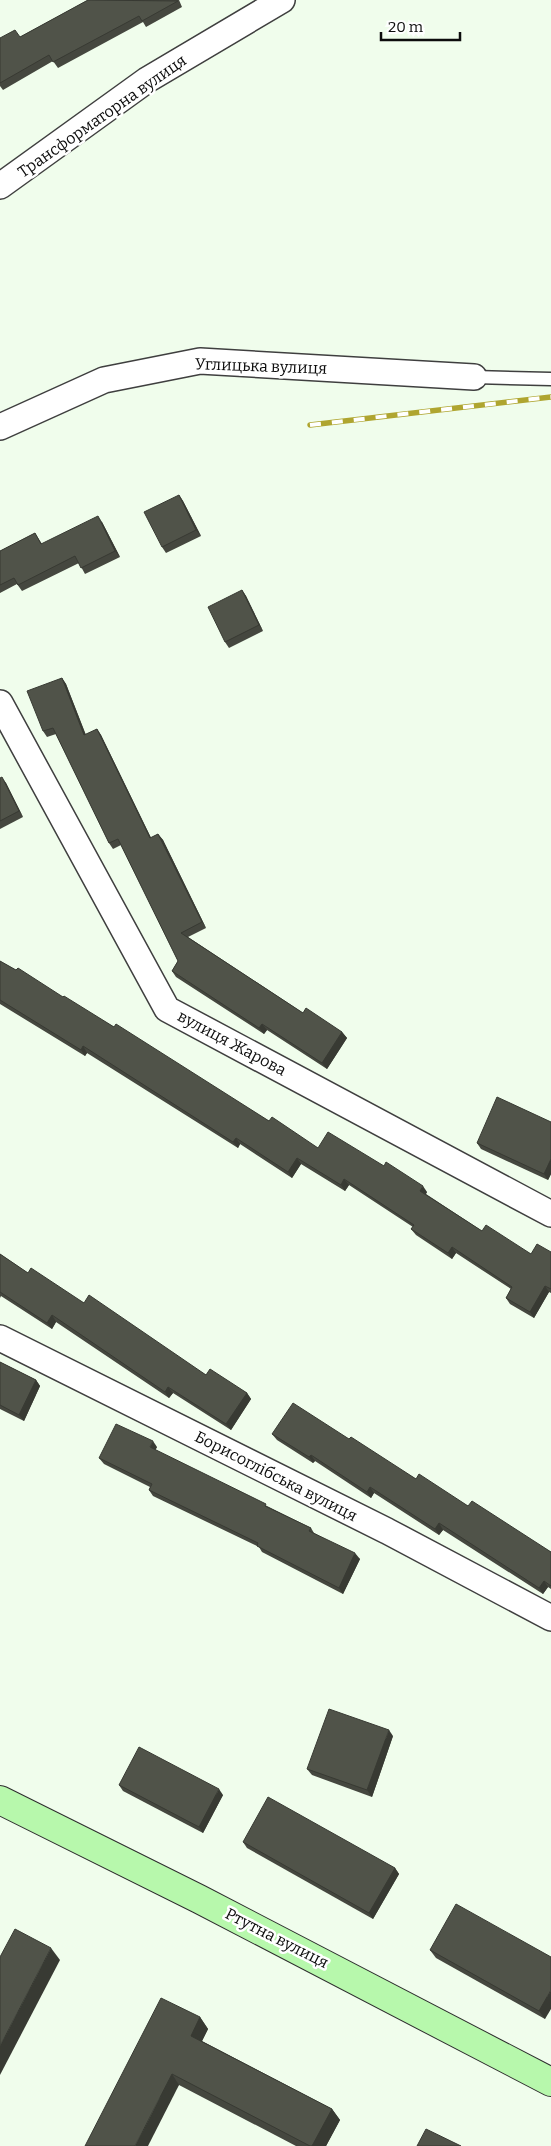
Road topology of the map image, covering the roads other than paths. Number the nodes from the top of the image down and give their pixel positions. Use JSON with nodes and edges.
{"nodes":[{"id":1,"x":282,"y":0,"type":"edge"},
{"id":2,"x":0,"y":186,"type":"edge"},
{"id":3,"x":474,"y":377,"type":"joint"},
{"id":4,"x":551,"y":379,"type":"edge"},
{"id":5,"x":0,"y":427,"type":"edge"},
{"id":6,"x":0,"y":703,"type":"edge"},
{"id":7,"x":551,"y":1214,"type":"edge"},
{"id":8,"x":0,"y":1338,"type":"edge"},
{"id":9,"x":551,"y":1618,"type":"edge"},
{"id":10,"x":0,"y":1800,"type":"edge"},
{"id":11,"x":551,"y":2082,"type":"edge"}],
"edges":[{"from":1,"to":2,"type":"street","name":"Трансформаторна вулиця"},
{"from":3,"to":4,"type":"lane"},
{"from":3,"to":5,"type":"street","name":"Углицька вулиця"},
{"from":6,"to":7,"type":"street","name":"вулиця Жарова"},
{"from":8,"to":9,"type":"street","name":"Борисоглібська вулиця"},
{"from":10,"to":11,"type":"main road","name":"Ртутна вулиця"}]}
